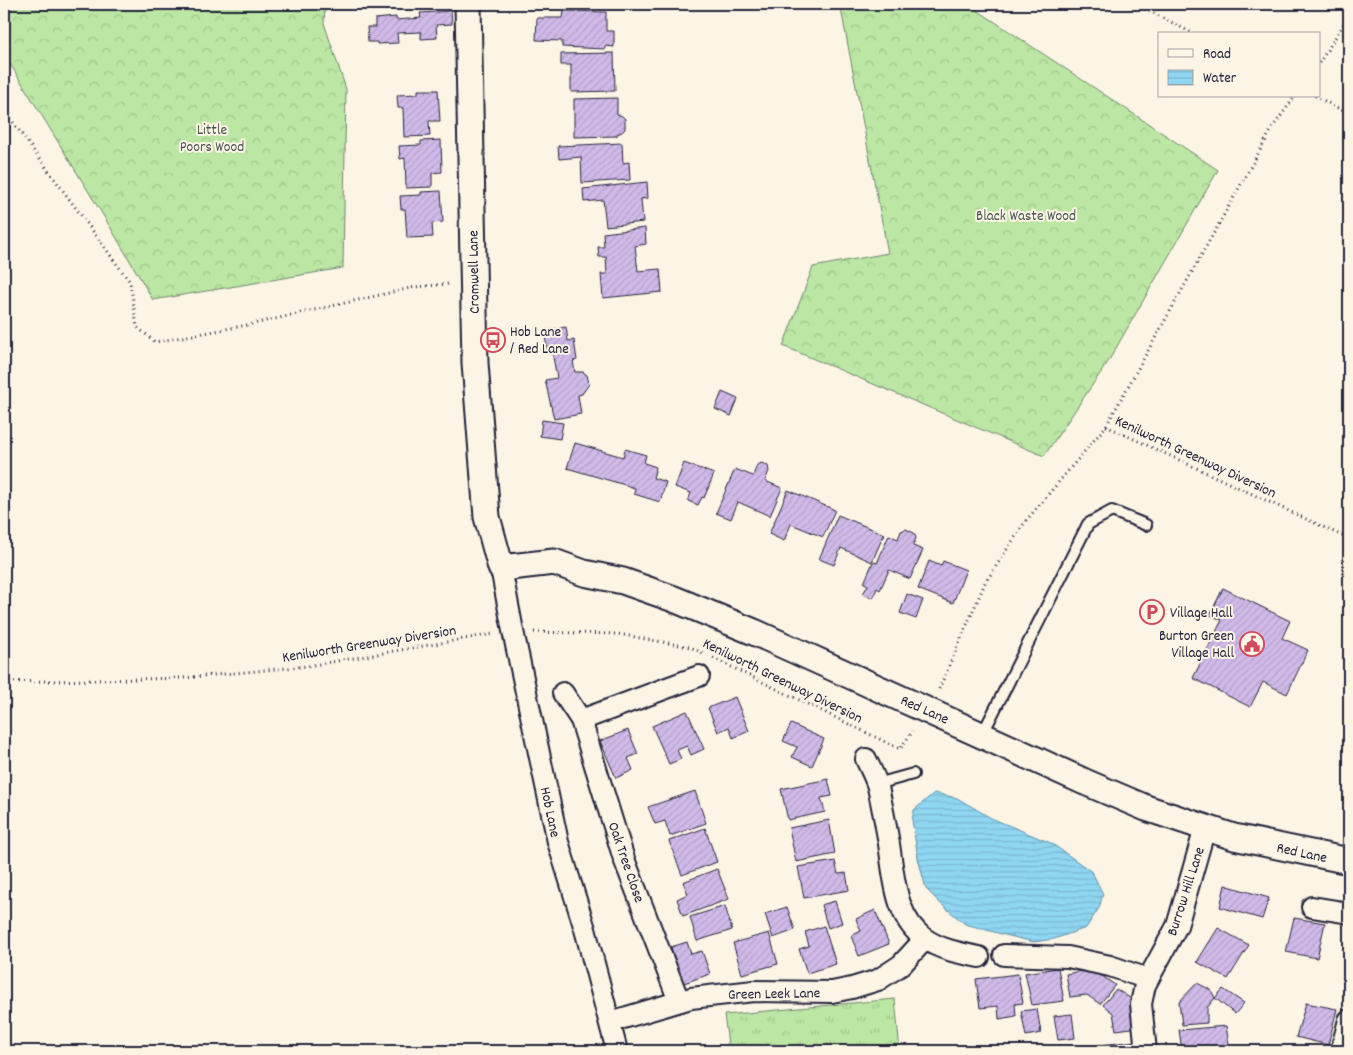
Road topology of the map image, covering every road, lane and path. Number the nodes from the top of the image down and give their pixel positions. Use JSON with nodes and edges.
{"nodes":[{"id":1,"x":468,"y":4,"type":"edge"},
{"id":2,"x":1136,"y":4,"type":"edge"},
{"id":3,"x":1349,"y":16,"type":"edge"},
{"id":4,"x":1190,"y":32,"type":"edge"},
{"id":5,"x":1320,"y":61,"type":"edge"},
{"id":6,"x":1293,"y":98,"type":"edge"},
{"id":7,"x":1320,"y":98,"type":"edge"},
{"id":8,"x":4,"y":110,"type":"edge"},
{"id":9,"x":1349,"y":114,"type":"edge"},
{"id":10,"x":473,"y":282,"type":"junction"},
{"id":11,"x":1106,"y":426,"type":"junction"},
{"id":12,"x":1146,"y":525,"type":"dead end"},
{"id":13,"x":1349,"y":539,"type":"edge"},
{"id":14,"x":501,"y":568,"type":"junction"},
{"id":15,"x":513,"y":631,"type":"junction"},
{"id":16,"x":699,"y":676,"type":"dead end"},
{"id":17,"x":4,"y":682,"type":"edge"},
{"id":18,"x":564,"y":692,"type":"dead end"},
{"id":19,"x":928,"y":710,"type":"junction"},
{"id":20,"x":581,"y":720,"type":"junction"},
{"id":21,"x":982,"y":735,"type":"junction"},
{"id":22,"x":866,"y":759,"type":"dead end"},
{"id":23,"x":913,"y":774,"type":"dead end"},
{"id":24,"x":877,"y":784,"type":"junction"},
{"id":25,"x":1205,"y":828,"type":"junction"},
{"id":26,"x":1349,"y":861,"type":"edge"},
{"id":27,"x":1312,"y":907,"type":"dead end"},
{"id":28,"x":1349,"y":914,"type":"edge"},
{"id":29,"x":925,"y":939,"type":"junction"},
{"id":30,"x":1004,"y":955,"type":"dead end"},
{"id":31,"x":979,"y":957,"type":"dead end"},
{"id":32,"x":1148,"y":979,"type":"junction"},
{"id":33,"x":678,"y":1001,"type":"junction"},
{"id":34,"x":1349,"y":1020,"type":"edge"},
{"id":35,"x":610,"y":1022,"type":"junction"},
{"id":36,"x":617,"y":1051,"type":"edge"},
{"id":37,"x":1146,"y":1051,"type":"edge"},
{"id":38,"x":1341,"y":1051,"type":"edge"}],
"edges":[{"from":1,"to":10,"type":"street","name":"Cromwell Lane"},
{"from":2,"to":4,"type":"path"},
{"from":3,"to":5,"type":"path"},
{"from":6,"to":11,"type":"path"},
{"from":7,"to":9,"type":"path"},
{"from":8,"to":10,"type":"path"},
{"from":10,"to":14,"type":"street","name":"Cromwell Lane"},
{"from":11,"to":13,"type":"path","name":"Kenilworth Greenway Diversion"},
{"from":11,"to":19,"type":"path","name":"Kenilworth Greenway Diversion"},
{"from":12,"to":21,"type":"lane"},
{"from":14,"to":15,"type":"street","name":"Hob Lane"},
{"from":14,"to":19,"type":"street","name":"Red Lane"},
{"from":15,"to":17,"type":"path","name":"Kenilworth Greenway Diversion"},
{"from":15,"to":19,"type":"path","name":"Kenilworth Greenway Diversion"},
{"from":15,"to":35,"type":"street","name":"Hob Lane"},
{"from":16,"to":20,"type":"street"},
{"from":18,"to":20,"type":"street","name":"Oak Tree Close"},
{"from":19,"to":21,"type":"street","name":"Red Lane"},
{"from":20,"to":33,"type":"street","name":"Oak Tree Close"},
{"from":21,"to":25,"type":"street","name":"Red Lane"},
{"from":22,"to":24,"type":"street"},
{"from":23,"to":24,"type":"lane"},
{"from":24,"to":29,"type":"street"},
{"from":25,"to":26,"type":"street","name":"Red Lane"},
{"from":25,"to":32,"type":"street","name":"Burrow Hill Lane"},
{"from":27,"to":28,"type":"street"},
{"from":29,"to":31,"type":"street"},
{"from":29,"to":33,"type":"street","name":"Green Leek Lane"},
{"from":30,"to":32,"type":"street"},
{"from":32,"to":37,"type":"street","name":"Burrow Hill Lane"},
{"from":33,"to":35,"type":"street","name":"Green Leek Lane"},
{"from":34,"to":38,"type":"street"},
{"from":35,"to":36,"type":"street","name":"Hob Lane"}]}
